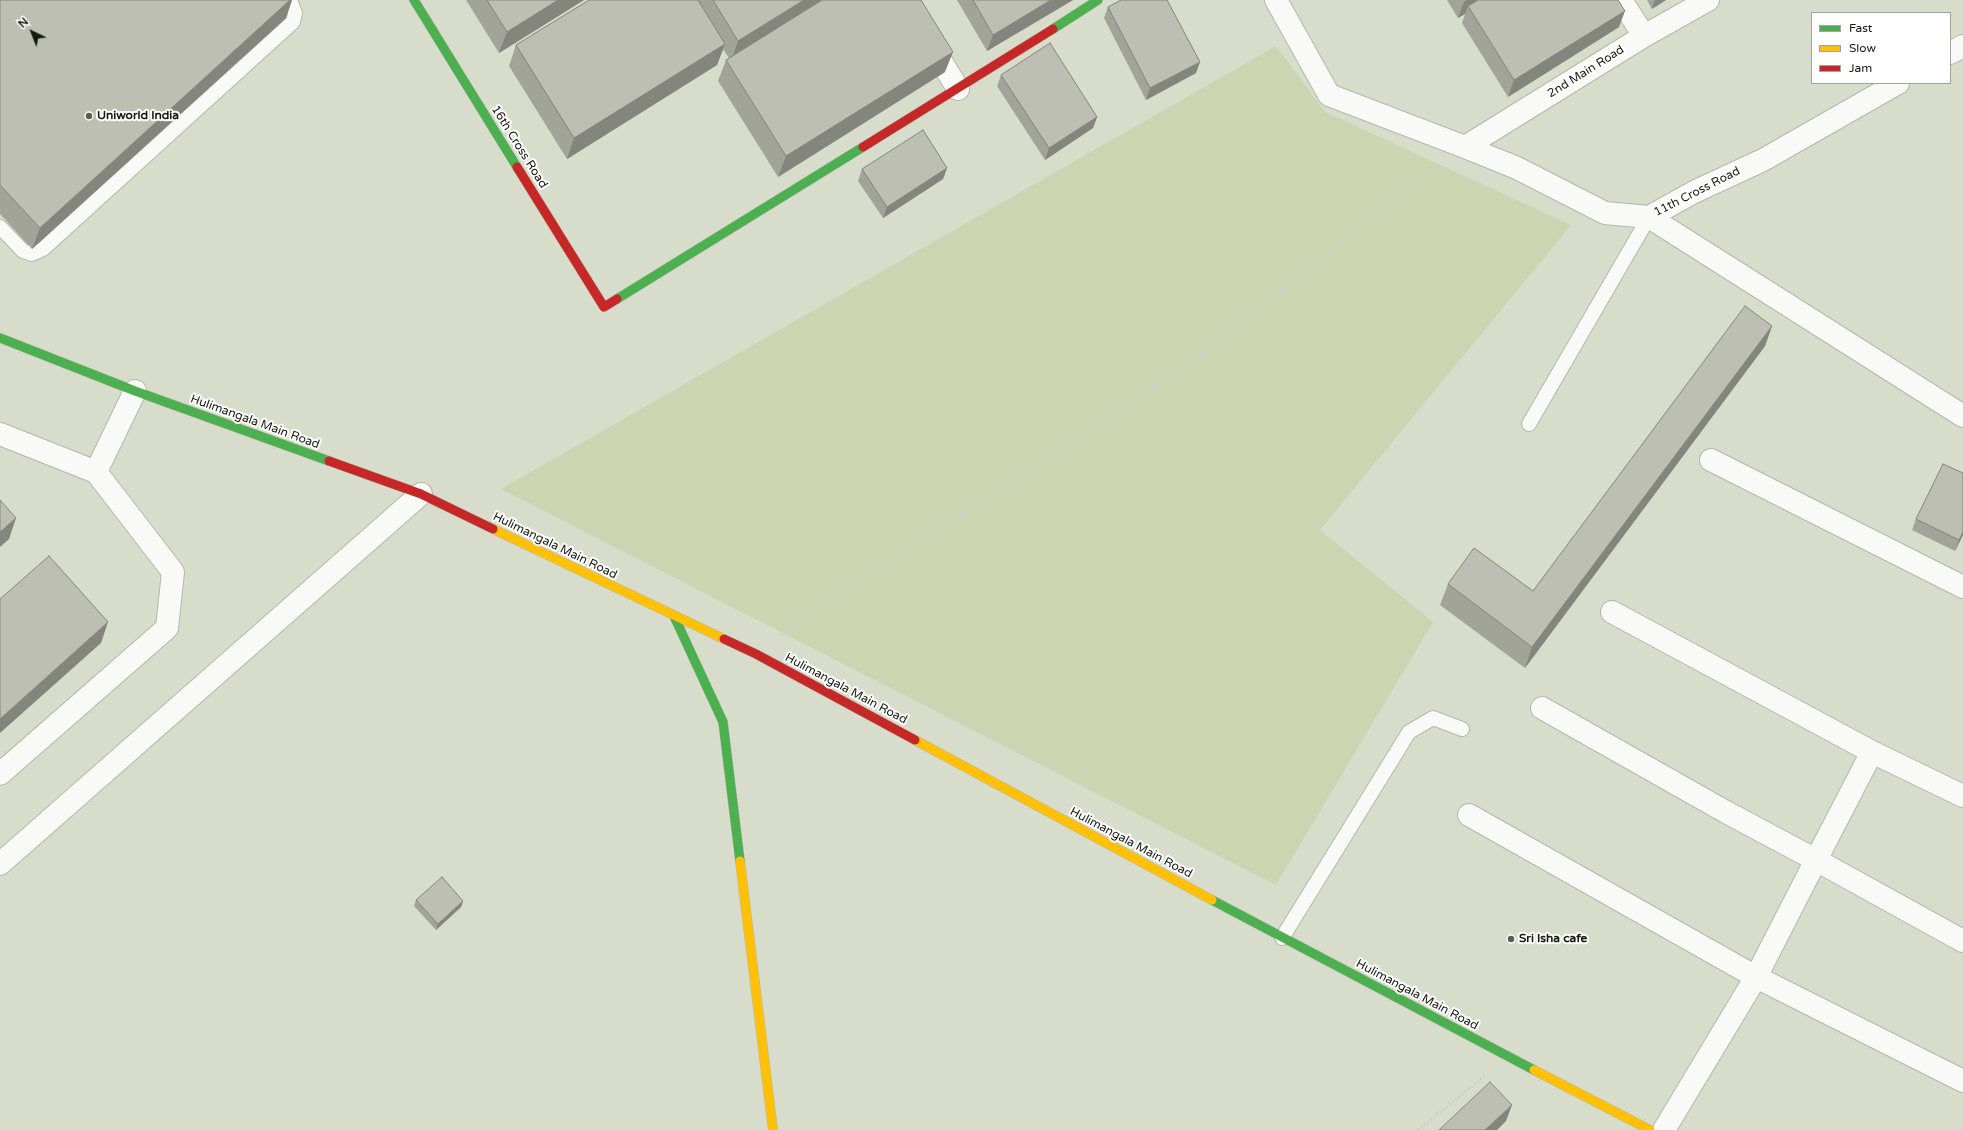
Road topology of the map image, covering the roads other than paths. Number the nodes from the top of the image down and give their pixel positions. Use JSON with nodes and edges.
{"nodes":[{"id":1,"x":290,"y":0,"type":"edge"},
{"id":2,"x":414,"y":0,"type":"edge"},
{"id":3,"x":904,"y":0,"type":"edge"},
{"id":4,"x":1098,"y":0,"type":"edge"},
{"id":5,"x":1276,"y":0,"type":"edge"},
{"id":6,"x":1621,"y":0,"type":"edge"},
{"id":7,"x":1708,"y":0,"type":"edge"},
{"id":8,"x":1644,"y":36,"type":"junction"},
{"id":9,"x":1963,"y":46,"type":"edge"},
{"id":10,"x":1951,"y":52,"type":"edge"},
{"id":11,"x":1896,"y":84,"type":"edge"},
{"id":12,"x":958,"y":89,"type":"junction"},
{"id":13,"x":1465,"y":147,"type":"junction"},
{"id":14,"x":1649,"y":217,"type":"junction"},
{"id":15,"x":1,"y":232,"type":"edge"},
{"id":16,"x":0,"y":338,"type":"edge"},
{"id":17,"x":135,"y":391,"type":"junction"},
{"id":18,"x":1963,"y":416,"type":"edge"},
{"id":19,"x":1529,"y":424,"type":"dead end"},
{"id":20,"x":0,"y":434,"type":"edge"},
{"id":21,"x":1711,"y":460,"type":"dead end"},
{"id":22,"x":96,"y":472,"type":"junction"},
{"id":23,"x":421,"y":494,"type":"junction"},
{"id":24,"x":1963,"y":586,"type":"edge"},
{"id":25,"x":1612,"y":612,"type":"dead end"},
{"id":26,"x":674,"y":616,"type":"junction"},
{"id":27,"x":1542,"y":708,"type":"dead end"},
{"id":28,"x":1462,"y":729,"type":"dead end"},
{"id":29,"x":1872,"y":752,"type":"junction"},
{"id":30,"x":0,"y":774,"type":"edge"},
{"id":31,"x":1963,"y":796,"type":"edge"},
{"id":32,"x":1469,"y":815,"type":"dead end"},
{"id":33,"x":1816,"y":860,"type":"junction"},
{"id":34,"x":0,"y":864,"type":"edge"},
{"id":35,"x":1282,"y":938,"type":"junction"},
{"id":36,"x":1963,"y":942,"type":"edge"},
{"id":37,"x":1756,"y":977,"type":"junction"},
{"id":38,"x":1963,"y":1081,"type":"edge"},
{"id":39,"x":774,"y":1130,"type":"edge"},
{"id":40,"x":1650,"y":1130,"type":"edge"},
{"id":41,"x":1664,"y":1130,"type":"edge"}],
"edges":[{"from":1,"to":15,"type":"lane"},
{"from":2,"to":12,"type":"street","name":"16th Cross Road"},
{"from":3,"to":12,"type":"street"},
{"from":4,"to":12,"type":"street"},
{"from":5,"to":13,"type":"street","name":"11th Cross Road"},
{"from":6,"to":8,"type":"street"},
{"from":7,"to":8,"type":"street","name":"2nd Main Road"},
{"from":8,"to":13,"type":"street","name":"2nd Main Road"},
{"from":9,"to":10,"type":"street"},
{"from":11,"to":14,"type":"street","name":"11th Cross Road"},
{"from":13,"to":14,"type":"street","name":"11th Cross Road"},
{"from":14,"to":18,"type":"street"},
{"from":14,"to":19,"type":"lane"},
{"from":16,"to":17,"type":"street","name":"Hulimangala Main Road"},
{"from":17,"to":22,"type":"street"},
{"from":17,"to":23,"type":"street","name":"Hulimangala Main Road"},
{"from":20,"to":22,"type":"street"},
{"from":21,"to":24,"type":"street"},
{"from":22,"to":30,"type":"street"},
{"from":23,"to":26,"type":"street","name":"Hulimangala Main Road"},
{"from":23,"to":34,"type":"street"},
{"from":25,"to":29,"type":"street"},
{"from":26,"to":35,"type":"street","name":"Hulimangala Main Road"},
{"from":26,"to":39,"type":"street"},
{"from":27,"to":33,"type":"street"},
{"from":28,"to":35,"type":"lane"},
{"from":29,"to":31,"type":"street"},
{"from":29,"to":33,"type":"street"},
{"from":32,"to":37,"type":"street"},
{"from":33,"to":36,"type":"street"},
{"from":33,"to":37,"type":"street"},
{"from":35,"to":40,"type":"street","name":"Hulimangala Main Road"},
{"from":37,"to":38,"type":"street"},
{"from":37,"to":41,"type":"street"}]}
